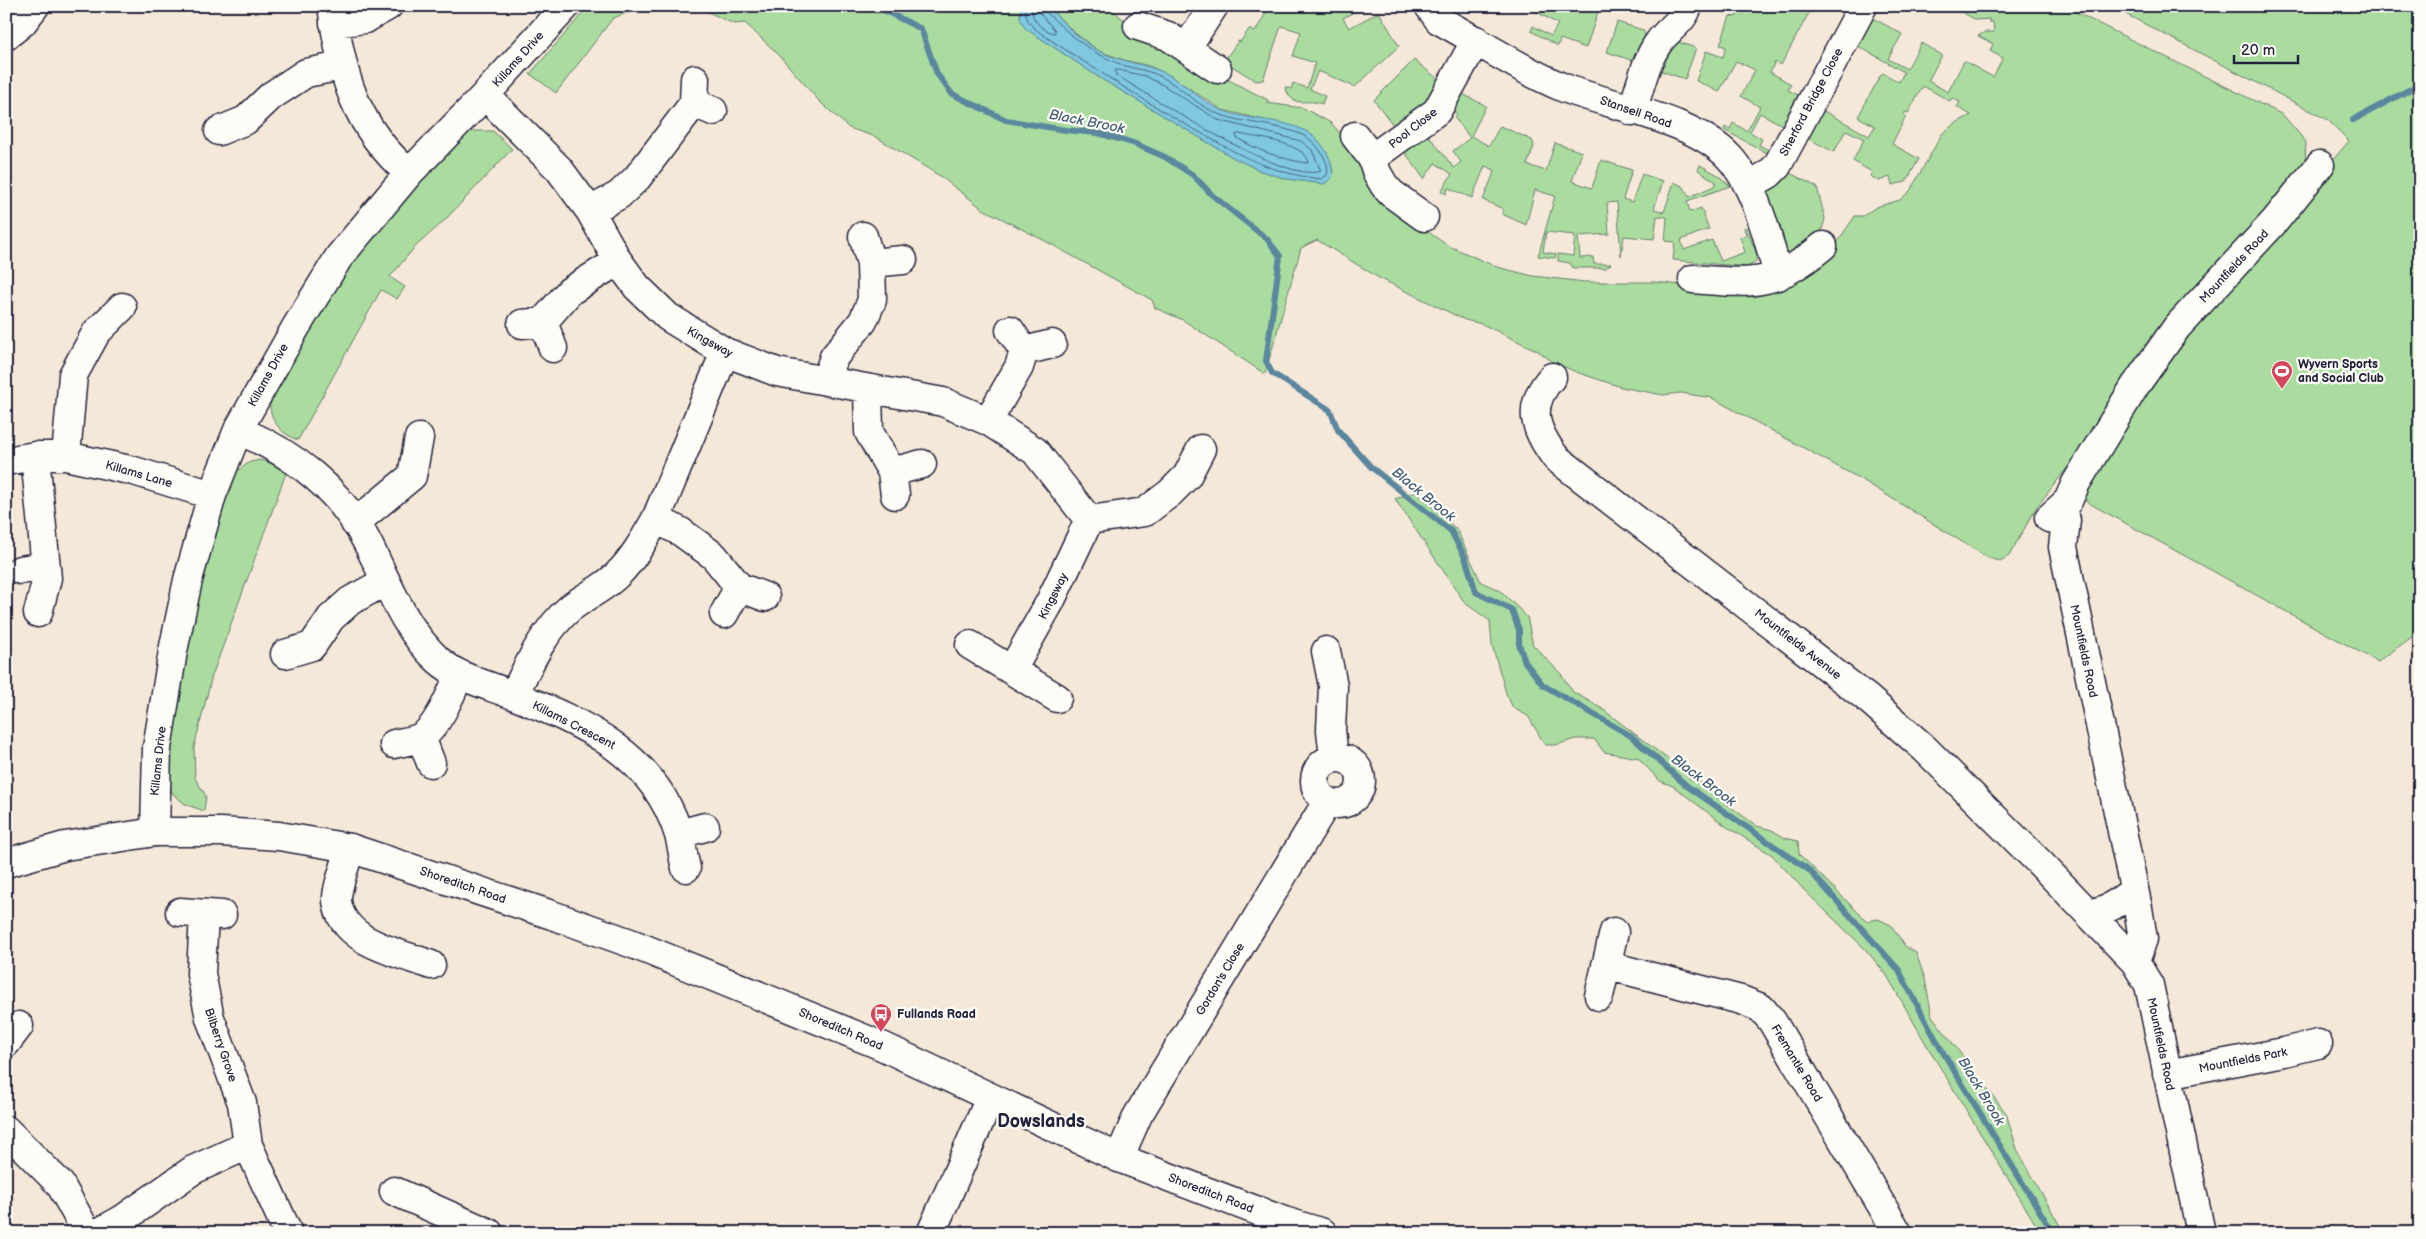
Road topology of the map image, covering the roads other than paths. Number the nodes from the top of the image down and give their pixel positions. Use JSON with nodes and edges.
{"nodes":[{"id":1,"x":35,"y":6,"type":"edge"},
{"id":2,"x":388,"y":6,"type":"edge"},
{"id":3,"x":566,"y":6,"type":"edge"},
{"id":4,"x":1214,"y":6,"type":"edge"},
{"id":5,"x":1429,"y":6,"type":"edge"},
{"id":6,"x":1688,"y":6,"type":"edge"},
{"id":7,"x":1863,"y":6,"type":"edge"},
{"id":8,"x":333,"y":15,"type":"edge"},
{"id":9,"x":1138,"y":26,"type":"dead end"},
{"id":10,"x":6,"y":36,"type":"edge"},
{"id":11,"x":1476,"y":40,"type":"junction"},
{"id":12,"x":1186,"y":47,"type":"junction"},
{"id":13,"x":342,"y":66,"type":"junction"},
{"id":14,"x":1218,"y":69,"type":"dead end"},
{"id":15,"x":485,"y":95,"type":"junction"},
{"id":16,"x":701,"y":98,"type":"dead end"},
{"id":17,"x":1632,"y":111,"type":"junction"},
{"id":18,"x":219,"y":131,"type":"dead end"},
{"id":19,"x":1354,"y":136,"type":"dead end"},
{"id":20,"x":1372,"y":158,"type":"junction"},
{"id":21,"x":2320,"y":165,"type":"dead end"},
{"id":22,"x":409,"y":173,"type":"junction"},
{"id":23,"x":1748,"y":186,"type":"junction"},
{"id":24,"x":590,"y":211,"type":"junction"},
{"id":25,"x":1424,"y":217,"type":"dead end"},
{"id":26,"x":863,"y":236,"type":"dead end"},
{"id":27,"x":1823,"y":246,"type":"dead end"},
{"id":28,"x":902,"y":260,"type":"dead end"},
{"id":29,"x":618,"y":261,"type":"junction"},
{"id":30,"x":871,"y":263,"type":"junction"},
{"id":31,"x":1778,"y":276,"type":"junction"},
{"id":32,"x":1693,"y":279,"type":"dead end"},
{"id":33,"x":122,"y":307,"type":"dead end"},
{"id":34,"x":1052,"y":344,"type":"dead end"},
{"id":35,"x":553,"y":348,"type":"dead end"},
{"id":36,"x":725,"y":352,"type":"junction"},
{"id":37,"x":1552,"y":377,"type":"dead end"},
{"id":38,"x":826,"y":382,"type":"junction"},
{"id":39,"x":868,"y":389,"type":"junction"},
{"id":40,"x":988,"y":421,"type":"junction"},
{"id":41,"x":238,"y":430,"type":"junction"},
{"id":42,"x":419,"y":438,"type":"dead end"},
{"id":43,"x":1201,"y":449,"type":"dead end"},
{"id":44,"x":35,"y":456,"type":"junction"},
{"id":45,"x":66,"y":456,"type":"junction"},
{"id":46,"x":6,"y":461,"type":"edge"},
{"id":47,"x":922,"y":464,"type":"dead end"},
{"id":48,"x":212,"y":495,"type":"junction"},
{"id":49,"x":656,"y":519,"type":"junction"},
{"id":50,"x":1089,"y":520,"type":"junction"},
{"id":51,"x":356,"y":523,"type":"junction"},
{"id":52,"x":386,"y":581,"type":"junction"},
{"id":53,"x":739,"y":587,"type":"junction"},
{"id":54,"x":765,"y":596,"type":"dead end"},
{"id":55,"x":38,"y":613,"type":"dead end"},
{"id":56,"x":724,"y":614,"type":"dead end"},
{"id":57,"x":970,"y":645,"type":"dead end"},
{"id":58,"x":1326,"y":651,"type":"dead end"},
{"id":59,"x":285,"y":654,"type":"dead end"},
{"id":60,"x":1012,"y":670,"type":"junction"},
{"id":61,"x":459,"y":674,"type":"junction"},
{"id":62,"x":514,"y":695,"type":"junction"},
{"id":63,"x":1057,"y":698,"type":"dead end"},
{"id":64,"x":421,"y":737,"type":"junction"},
{"id":65,"x":394,"y":744,"type":"dead end"},
{"id":66,"x":1334,"y":758,"type":"junction"},
{"id":67,"x":431,"y":763,"type":"dead end"},
{"id":68,"x":1327,"y":802,"type":"junction"},
{"id":69,"x":155,"y":832,"type":"junction"},
{"id":70,"x":350,"y":848,"type":"junction"},
{"id":71,"x":6,"y":863,"type":"edge"},
{"id":72,"x":686,"y":868,"type":"dead end"},
{"id":73,"x":2134,"y":890,"type":"junction"},
{"id":74,"x":2088,"y":913,"type":"junction"},
{"id":75,"x":202,"y":914,"type":"dead end"},
{"id":76,"x":1614,"y":932,"type":"dead end"},
{"id":77,"x":2135,"y":962,"type":"junction"},
{"id":78,"x":432,"y":964,"type":"dead end"},
{"id":79,"x":1606,"y":965,"type":"junction"},
{"id":80,"x":1599,"y":996,"type":"dead end"},
{"id":81,"x":2318,"y":1044,"type":"dead end"},
{"id":82,"x":2167,"y":1074,"type":"junction"},
{"id":83,"x":990,"y":1098,"type":"junction"},
{"id":84,"x":6,"y":1130,"type":"edge"},
{"id":85,"x":248,"y":1145,"type":"junction"},
{"id":86,"x":1119,"y":1158,"type":"junction"},
{"id":87,"x":394,"y":1191,"type":"dead end"},
{"id":88,"x":1283,"y":1227,"type":"edge"},
{"id":89,"x":87,"y":1233,"type":"edge"},
{"id":90,"x":98,"y":1233,"type":"edge"},
{"id":91,"x":288,"y":1233,"type":"edge"},
{"id":92,"x":489,"y":1233,"type":"edge"},
{"id":93,"x":931,"y":1233,"type":"edge"},
{"id":94,"x":1323,"y":1233,"type":"edge"},
{"id":95,"x":1898,"y":1233,"type":"edge"},
{"id":96,"x":2201,"y":1233,"type":"edge"}],
"edges":[{"from":1,"to":10,"type":"street"},
{"from":2,"to":8,"type":"street"},
{"from":3,"to":15,"type":"street","name":"Killams Drive"},
{"from":4,"to":12,"type":"street"},
{"from":5,"to":11,"type":"street","name":"Stansell Road"},
{"from":6,"to":17,"type":"street"},
{"from":7,"to":23,"type":"street","name":"Sherford Bridge Close"},
{"from":8,"to":13,"type":"street"},
{"from":9,"to":12,"type":"street"},
{"from":11,"to":17,"type":"street","name":"Stansell Road"},
{"from":11,"to":20,"type":"street","name":"Pool Close"},
{"from":12,"to":14,"type":"street"},
{"from":13,"to":18,"type":"street"},
{"from":13,"to":22,"type":"street"},
{"from":15,"to":22,"type":"street","name":"Killams Drive"},
{"from":15,"to":24,"type":"street","name":"Kingsway"},
{"from":16,"to":24,"type":"street"},
{"from":17,"to":23,"type":"street","name":"Stansell Road"},
{"from":19,"to":20,"type":"street"},
{"from":20,"to":25,"type":"street"},
{"from":21,"to":73,"type":"street","name":"Mountfields Road"},
{"from":22,"to":41,"type":"street","name":"Killams Drive"},
{"from":23,"to":31,"type":"street","name":"Stansell Road"},
{"from":24,"to":29,"type":"street","name":"Kingsway"},
{"from":26,"to":30,"type":"street"},
{"from":27,"to":31,"type":"street"},
{"from":28,"to":30,"type":"street"},
{"from":29,"to":35,"type":"street"},
{"from":29,"to":36,"type":"street","name":"Kingsway"},
{"from":30,"to":38,"type":"street"},
{"from":31,"to":32,"type":"street"},
{"from":33,"to":45,"type":"street"},
{"from":34,"to":40,"type":"street"},
{"from":36,"to":38,"type":"street","name":"Kingsway"},
{"from":36,"to":49,"type":"street"},
{"from":37,"to":74,"type":"street","name":"Mountfields Avenue"},
{"from":38,"to":39,"type":"street","name":"Kingsway"},
{"from":39,"to":40,"type":"street","name":"Kingsway"},
{"from":39,"to":47,"type":"street"},
{"from":40,"to":50,"type":"street","name":"Kingsway"},
{"from":41,"to":48,"type":"street","name":"Killams Drive"},
{"from":41,"to":51,"type":"street","name":"Killams Crescent"},
{"from":42,"to":51,"type":"street"},
{"from":43,"to":50,"type":"street"},
{"from":44,"to":45,"type":"street","name":"Killams Lane"},
{"from":44,"to":46,"type":"street","name":"Killams Lane"},
{"from":44,"to":55,"type":"street"},
{"from":45,"to":48,"type":"street","name":"Killams Lane"},
{"from":48,"to":69,"type":"street","name":"Killams Drive"},
{"from":49,"to":53,"type":"street"},
{"from":49,"to":62,"type":"street"},
{"from":50,"to":60,"type":"street","name":"Kingsway"},
{"from":51,"to":52,"type":"street","name":"Killams Crescent"},
{"from":52,"to":59,"type":"street"},
{"from":52,"to":61,"type":"street","name":"Killams Crescent"},
{"from":53,"to":54,"type":"street"},
{"from":53,"to":56,"type":"street"},
{"from":57,"to":60,"type":"street"},
{"from":58,"to":66,"type":"street"},
{"from":60,"to":63,"type":"street"},
{"from":61,"to":62,"type":"street","name":"Killams Crescent"},
{"from":61,"to":64,"type":"street"},
{"from":62,"to":72,"type":"street","name":"Killams Crescent"},
{"from":64,"to":65,"type":"street"},
{"from":64,"to":67,"type":"street"},
{"from":66,"to":68,"type":"street"},
{"from":66,"to":68,"type":"street"},
{"from":68,"to":86,"type":"street","name":"Gordon's Close"},
{"from":69,"to":70,"type":"street","name":"Shoreditch Road"},
{"from":69,"to":71,"type":"street","name":"Shoreditch Road"},
{"from":70,"to":78,"type":"street"},
{"from":70,"to":83,"type":"street","name":"Shoreditch Road"},
{"from":73,"to":74,"type":"street"},
{"from":73,"to":77,"type":"street","name":"Mountfields Road"},
{"from":74,"to":77,"type":"street","name":"Mountfields Avenue"},
{"from":75,"to":85,"type":"street","name":"Bilberry Grove"},
{"from":76,"to":79,"type":"street"},
{"from":77,"to":82,"type":"street","name":"Mountfields Road"},
{"from":79,"to":80,"type":"street"},
{"from":79,"to":95,"type":"street","name":"Fremantle Road"},
{"from":81,"to":82,"type":"street","name":"Mountfields Park"},
{"from":82,"to":96,"type":"street","name":"Mountfields Road"},
{"from":83,"to":86,"type":"street","name":"Shoreditch Road"},
{"from":83,"to":93,"type":"street"},
{"from":84,"to":89,"type":"street"},
{"from":85,"to":90,"type":"street"},
{"from":85,"to":91,"type":"street","name":"Bilberry Grove"},
{"from":86,"to":88,"type":"street","name":"Shoreditch Road"},
{"from":87,"to":92,"type":"street"},
{"from":88,"to":94,"type":"street","name":"Shoreditch Road"}]}
